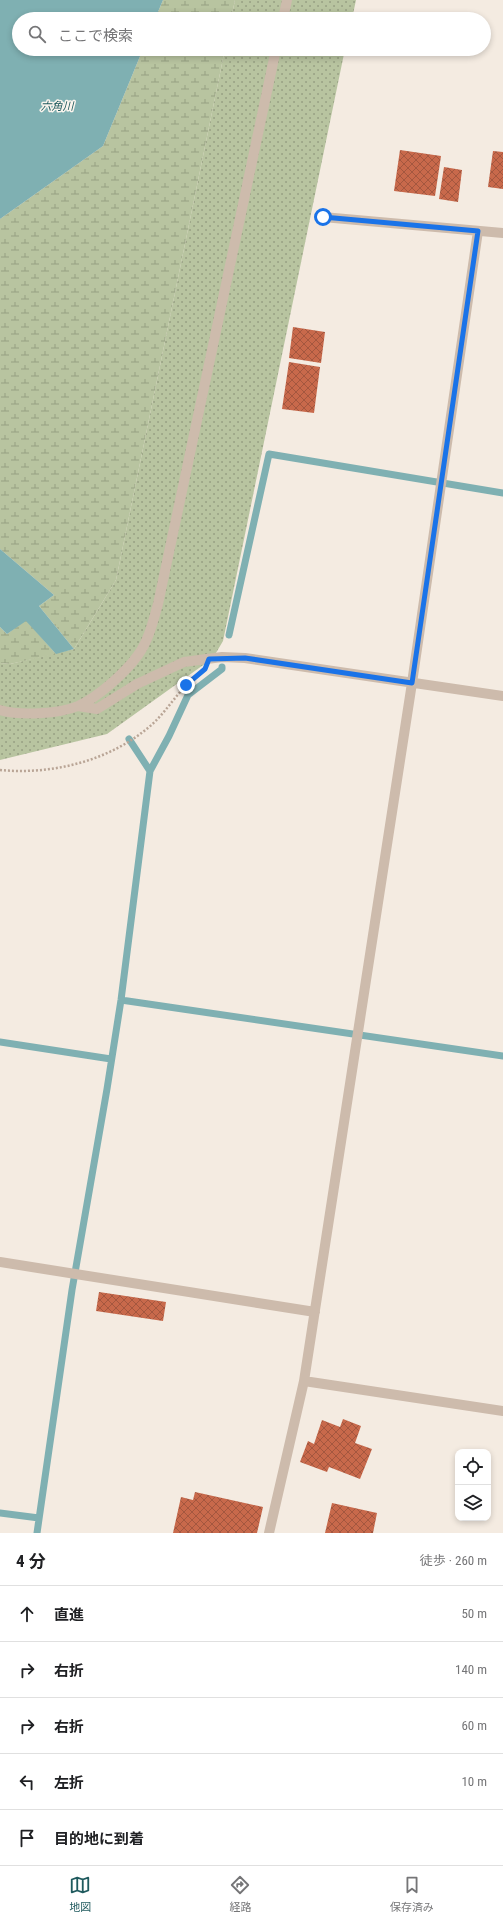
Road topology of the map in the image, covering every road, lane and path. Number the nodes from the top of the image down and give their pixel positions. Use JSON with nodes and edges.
{"nodes":[{"id":1,"x":287,"y":0,"type":"edge"},
{"id":2,"x":284,"y":12,"type":"edge"},
{"id":3,"x":275,"y":56,"type":"edge"},
{"id":4,"x":323,"y":217,"type":"dead end"},
{"id":5,"x":478,"y":231,"type":"junction"},
{"id":6,"x":503,"y":233,"type":"edge"},
{"id":7,"x":209,"y":659,"type":"junction"},
{"id":8,"x":412,"y":683,"type":"junction"},
{"id":9,"x":503,"y":696,"type":"edge"},
{"id":10,"x":78,"y":706,"type":"junction"},
{"id":11,"x":0,"y":710,"type":"edge"},
{"id":12,"x":0,"y":770,"type":"edge"},
{"id":13,"x":0,"y":1262,"type":"edge"},
{"id":14,"x":315,"y":1312,"type":"junction"},
{"id":15,"x":304,"y":1381,"type":"junction"},
{"id":16,"x":503,"y":1411,"type":"edge"},
{"id":17,"x":269,"y":1533,"type":"edge"}],
"edges":[{"from":1,"to":2,"type":"street"},
{"from":3,"to":10,"type":"street"},
{"from":4,"to":5,"type":"street"},
{"from":5,"to":6,"type":"street"},
{"from":5,"to":8,"type":"street"},
{"from":7,"to":8,"type":"street"},
{"from":7,"to":10,"type":"street"},
{"from":7,"to":12,"type":"path"},
{"from":8,"to":9,"type":"street"},
{"from":8,"to":14,"type":"street"},
{"from":10,"to":11,"type":"street"},
{"from":13,"to":14,"type":"street"},
{"from":14,"to":15,"type":"street"},
{"from":15,"to":16,"type":"street"},
{"from":15,"to":17,"type":"street"}]}
